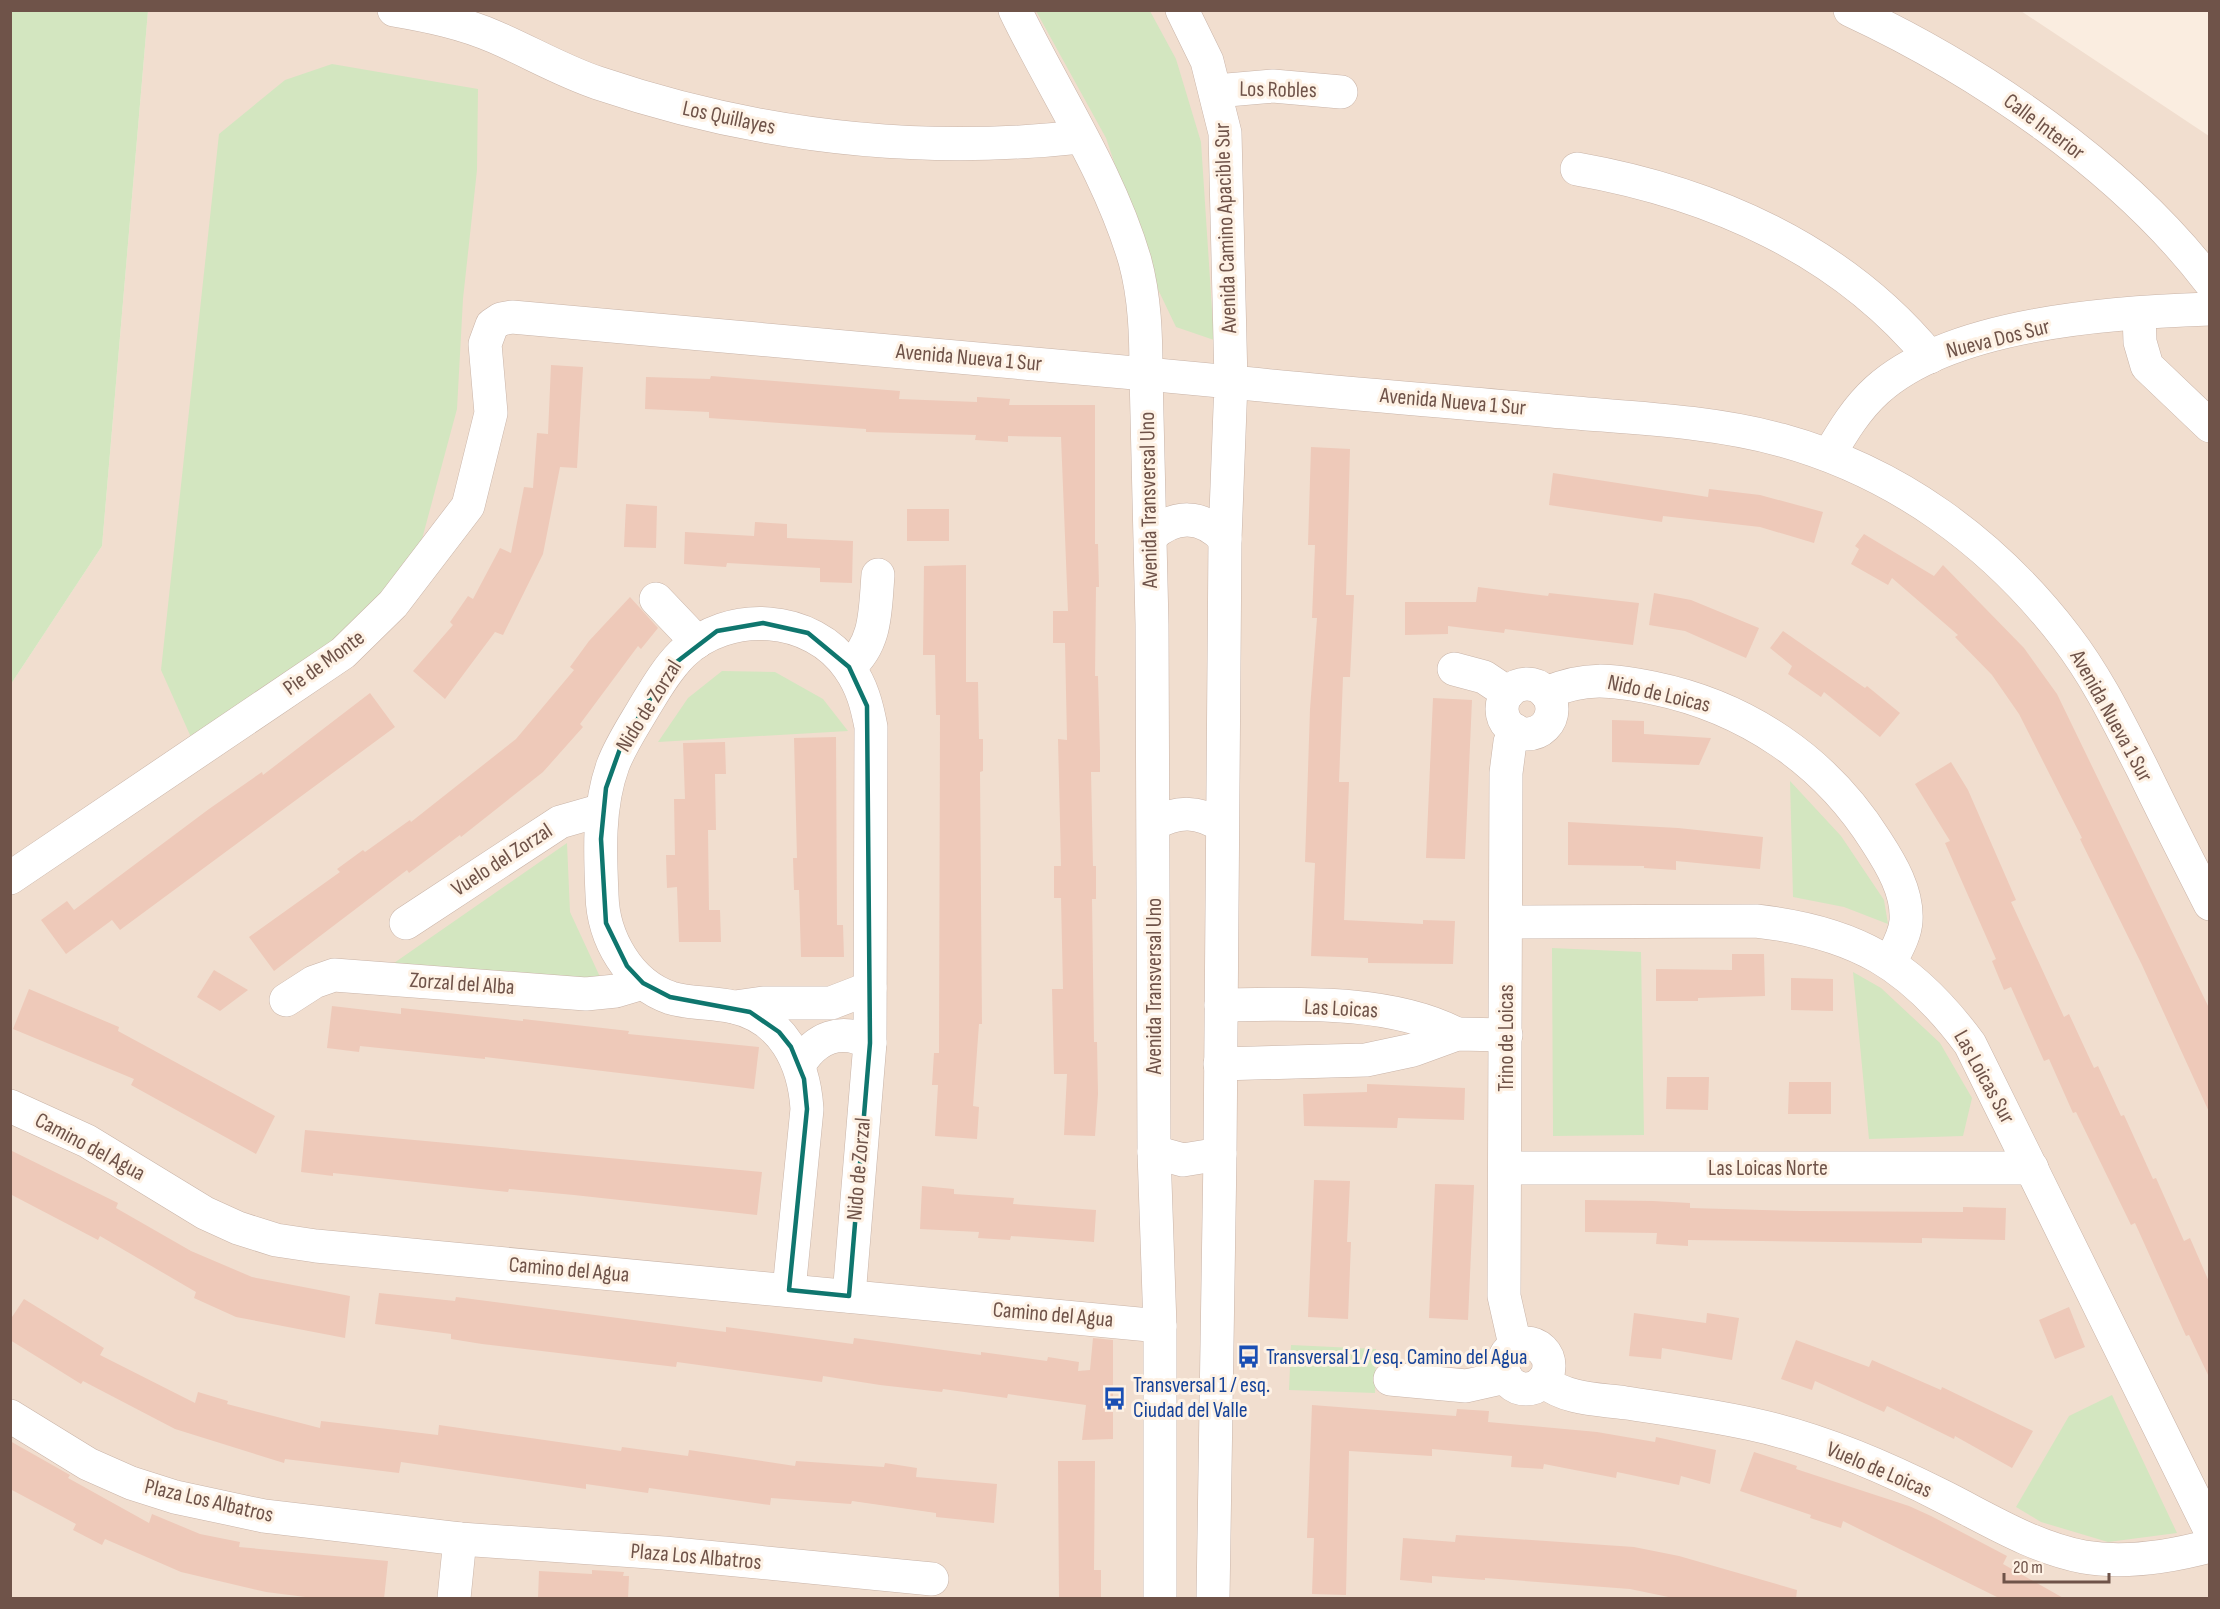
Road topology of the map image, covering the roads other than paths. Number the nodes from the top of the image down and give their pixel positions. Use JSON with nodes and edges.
{"nodes":[{"id":1,"x":394,"y":10,"type":"edge"},
{"id":2,"x":1015,"y":10,"type":"edge"},
{"id":3,"x":1182,"y":10,"type":"edge"},
{"id":4,"x":1850,"y":10,"type":"edge"},
{"id":5,"x":1216,"y":91,"type":"junction"},
{"id":6,"x":1341,"y":92,"type":"dead end"},
{"id":7,"x":1080,"y":137,"type":"junction"},
{"id":8,"x":1577,"y":169,"type":"dead end"},
{"id":9,"x":2210,"y":282,"type":"edge"},
{"id":10,"x":2210,"y":309,"type":"edge"},
{"id":11,"x":2139,"y":314,"type":"junction"},
{"id":12,"x":485,"y":344,"type":"joint"},
{"id":13,"x":1930,"y":357,"type":"junction"},
{"id":14,"x":1146,"y":374,"type":"junction"},
{"id":15,"x":1231,"y":382,"type":"junction"},
{"id":16,"x":2210,"y":426,"type":"edge"},
{"id":17,"x":1829,"y":455,"type":"junction"},
{"id":18,"x":1151,"y":536,"type":"junction"},
{"id":19,"x":1225,"y":539,"type":"junction"},
{"id":20,"x":878,"y":576,"type":"dead end"},
{"id":21,"x":656,"y":599,"type":"dead end"},
{"id":22,"x":697,"y":642,"type":"junction"},
{"id":23,"x":849,"y":667,"type":"junction"},
{"id":24,"x":1454,"y":669,"type":"dead end"},
{"id":25,"x":1508,"y":693,"type":"junction"},
{"id":26,"x":1546,"y":693,"type":"junction"},
{"id":27,"x":1515,"y":730,"type":"junction"},
{"id":28,"x":602,"y":810,"type":"junction"},
{"id":29,"x":1154,"y":824,"type":"junction"},
{"id":30,"x":1222,"y":826,"type":"junction"},
{"id":31,"x":10,"y":878,"type":"edge"},
{"id":32,"x":2210,"y":904,"type":"edge"},
{"id":33,"x":1506,"y":922,"type":"junction"},
{"id":34,"x":406,"y":923,"type":"dead end"},
{"id":35,"x":1890,"y":963,"type":"junction"},
{"id":36,"x":643,"y":983,"type":"junction"},
{"id":37,"x":870,"y":988,"type":"junction"},
{"id":38,"x":286,"y":1000,"type":"dead end"},
{"id":39,"x":1221,"y":1005,"type":"junction"},
{"id":40,"x":734,"y":1007,"type":"junction"},
{"id":41,"x":1457,"y":1034,"type":"junction"},
{"id":42,"x":1506,"y":1035,"type":"junction"},
{"id":43,"x":870,"y":1043,"type":"junction"},
{"id":44,"x":1221,"y":1064,"type":"junction"},
{"id":45,"x":799,"y":1065,"type":"junction"},
{"id":46,"x":10,"y":1106,"type":"edge"},
{"id":47,"x":1154,"y":1152,"type":"junction"},
{"id":48,"x":1220,"y":1154,"type":"junction"},
{"id":49,"x":1505,"y":1168,"type":"junction"},
{"id":50,"x":2032,"y":1168,"type":"junction"},
{"id":51,"x":789,"y":1290,"type":"junction"},
{"id":52,"x":849,"y":1296,"type":"junction"},
{"id":53,"x":1160,"y":1326,"type":"junction"},
{"id":54,"x":1515,"y":1345,"type":"junction"},
{"id":55,"x":1506,"y":1377,"type":"junction"},
{"id":56,"x":1390,"y":1379,"type":"dead end"},
{"id":57,"x":1543,"y":1382,"type":"junction"},
{"id":58,"x":10,"y":1416,"type":"edge"},
{"id":59,"x":2210,"y":1530,"type":"edge"},
{"id":60,"x":460,"y":1539,"type":"junction"},
{"id":61,"x":2210,"y":1546,"type":"edge"},
{"id":62,"x":932,"y":1579,"type":"dead end"},
{"id":63,"x":454,"y":1599,"type":"edge"},
{"id":64,"x":1160,"y":1599,"type":"edge"},
{"id":65,"x":1212,"y":1599,"type":"edge"}],
"edges":[{"from":1,"to":7,"type":"street","name":"Los Quillayes"},
{"from":2,"to":7,"type":"street","name":"Avenida Transversal Uno"},
{"from":3,"to":5,"type":"street","name":"Avenida Camino Apacible Sur"},
{"from":4,"to":9,"type":"street","name":"Calle Interior"},
{"from":5,"to":6,"type":"street","name":"Los Robles"},
{"from":5,"to":15,"type":"street","name":"Avenida Camino Apacible Sur"},
{"from":7,"to":14,"type":"street","name":"Avenida Transversal Uno"},
{"from":8,"to":13,"type":"street"},
{"from":10,"to":11,"type":"street","name":"Nueva Dos Sur"},
{"from":11,"to":13,"type":"street","name":"Nueva Dos Sur"},
{"from":11,"to":16,"type":"street"},
{"from":12,"to":14,"type":"street","name":"Avenida Nueva 1 Sur"},
{"from":12,"to":31,"type":"street","name":"Pie de Monte"},
{"from":13,"to":17,"type":"street","name":"Nueva Dos Sur"},
{"from":14,"to":15,"type":"street","name":"Avenida Nueva 1 Sur"},
{"from":14,"to":18,"type":"street","name":"Avenida Transversal Uno"},
{"from":15,"to":17,"type":"street","name":"Avenida Nueva 1 Sur"},
{"from":15,"to":19,"type":"street"},
{"from":17,"to":32,"type":"street","name":"Avenida Nueva 1 Sur"},
{"from":18,"to":19,"type":"street"},
{"from":18,"to":29,"type":"street","name":"Avenida Transversal Uno"},
{"from":19,"to":30,"type":"street"},
{"from":20,"to":23,"type":"street"},
{"from":21,"to":22,"type":"street"},
{"from":22,"to":23,"type":"street","name":"Nido de Zorzal"},
{"from":22,"to":28,"type":"street","name":"Nido de Zorzal"},
{"from":23,"to":37,"type":"street","name":"Nido de Zorzal"},
{"from":24,"to":25,"type":"street"},
{"from":25,"to":26,"type":"street"},
{"from":25,"to":27,"type":"street"},
{"from":26,"to":27,"type":"street"},
{"from":26,"to":35,"type":"street","name":"Nido de Loicas"},
{"from":27,"to":33,"type":"street","name":"Trino de Loicas"},
{"from":28,"to":34,"type":"street","name":"Vuelo del Zorzal"},
{"from":28,"to":36,"type":"street","name":"Nido de Zorzal"},
{"from":29,"to":30,"type":"street"},
{"from":29,"to":47,"type":"street","name":"Avenida Transversal Uno"},
{"from":30,"to":39,"type":"street"},
{"from":33,"to":35,"type":"street","name":"Las Loicas Sur"},
{"from":33,"to":42,"type":"street","name":"Trino de Loicas"},
{"from":35,"to":50,"type":"street","name":"Las Loicas Sur"},
{"from":36,"to":38,"type":"street","name":"Zorzal del Alba"},
{"from":36,"to":40,"type":"street","name":"Nido de Zorzal"},
{"from":37,"to":40,"type":"street","name":"Nido de Zorzal"},
{"from":37,"to":43,"type":"street","name":"Nido de Zorzal"},
{"from":39,"to":41,"type":"street","name":"Las Loicas"},
{"from":39,"to":44,"type":"street"},
{"from":40,"to":45,"type":"street","name":"Nido de Zorzal"},
{"from":41,"to":42,"type":"street","name":"Las Loicas"},
{"from":41,"to":44,"type":"street","name":"Las Loicas"},
{"from":42,"to":49,"type":"street","name":"Trino de Loicas"},
{"from":43,"to":45,"type":"street"},
{"from":43,"to":52,"type":"street","name":"Nido de Zorzal"},
{"from":44,"to":48,"type":"street"},
{"from":45,"to":51,"type":"street","name":"Nido de Zorzal"},
{"from":46,"to":51,"type":"street","name":"Camino del Agua"},
{"from":47,"to":48,"type":"street"},
{"from":47,"to":53,"type":"street","name":"Avenida Transversal Uno"},
{"from":48,"to":65,"type":"street"},
{"from":49,"to":50,"type":"street","name":"Las Loicas Norte"},
{"from":49,"to":54,"type":"street","name":"Trino de Loicas"},
{"from":50,"to":59,"type":"street","name":"Las Loicas Sur"},
{"from":51,"to":52,"type":"street","name":"Camino del Agua"},
{"from":52,"to":53,"type":"street","name":"Camino del Agua"},
{"from":53,"to":64,"type":"street","name":"Avenida Transversal Uno"},
{"from":54,"to":55,"type":"street"},
{"from":54,"to":57,"type":"street"},
{"from":55,"to":56,"type":"street"},
{"from":55,"to":57,"type":"street"},
{"from":57,"to":61,"type":"street","name":"Vuelo de Loicas"},
{"from":58,"to":60,"type":"street","name":"Plaza Los Albatros"},
{"from":60,"to":62,"type":"street","name":"Plaza Los Albatros"},
{"from":60,"to":63,"type":"street"}]}
